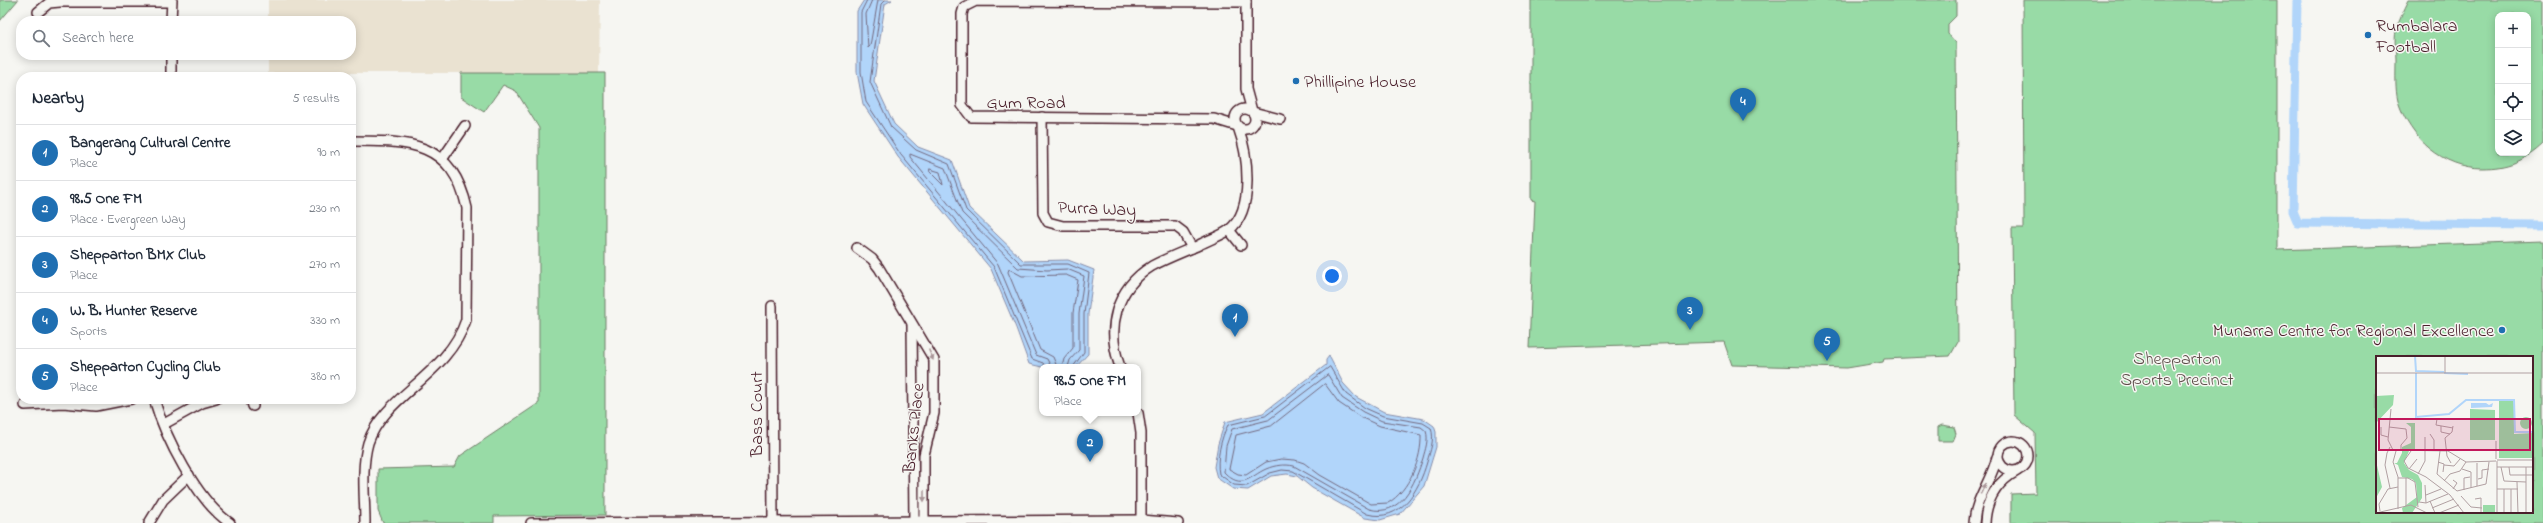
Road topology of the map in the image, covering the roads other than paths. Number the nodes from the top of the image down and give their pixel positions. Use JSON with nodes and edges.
{"nodes":[{"id":1,"x":171,"y":1,"type":"edge"},
{"id":2,"x":1246,"y":1,"type":"edge"},
{"id":3,"x":38,"y":12,"type":"dead end"},
{"id":4,"x":171,"y":16,"type":"edge"},
{"id":5,"x":171,"y":60,"type":"edge"},
{"id":6,"x":171,"y":72,"type":"edge"},
{"id":7,"x":1246,"y":89,"type":"junction"},
{"id":8,"x":1238,"y":111,"type":"junction"},
{"id":9,"x":1252,"y":111,"type":"junction"},
{"id":10,"x":1042,"y":117,"type":"junction"},
{"id":11,"x":1214,"y":119,"type":"junction"},
{"id":12,"x":465,"y":126,"type":"dead end"},
{"id":13,"x":1238,"y":126,"type":"junction"},
{"id":14,"x":1253,"y":126,"type":"junction"},
{"id":15,"x":356,"y":141,"type":"edge"},
{"id":16,"x":1246,"y":148,"type":"junction"},
{"id":17,"x":442,"y":158,"type":"junction"},
{"id":18,"x":1229,"y":230,"type":"junction"},
{"id":19,"x":1241,"y":245,"type":"dead end"},
{"id":20,"x":857,"y":248,"type":"dead end"},
{"id":21,"x":1192,"y":248,"type":"junction"},
{"id":22,"x":772,"y":306,"type":"dead end"},
{"id":23,"x":911,"y":321,"type":"junction"},
{"id":24,"x":1119,"y":364,"type":"edge"},
{"id":25,"x":63,"y":404,"type":"edge"},
{"id":26,"x":63,"y":404,"type":"edge"},
{"id":27,"x":106,"y":404,"type":"edge"},
{"id":28,"x":156,"y":404,"type":"edge"},
{"id":29,"x":200,"y":404,"type":"edge"},
{"id":30,"x":25,"y":405,"type":"dead end"},
{"id":31,"x":1138,"y":416,"type":"edge"},
{"id":32,"x":164,"y":424,"type":"junction"},
{"id":33,"x":914,"y":434,"type":"junction"},
{"id":34,"x":928,"y":435,"type":"junction"},
{"id":35,"x":1998,"y":456,"type":"junction"},
{"id":36,"x":919,"y":461,"type":"junction"},
{"id":37,"x":2018,"y":470,"type":"junction"},
{"id":38,"x":189,"y":475,"type":"junction"},
{"id":39,"x":194,"y":484,"type":"junction"},
{"id":40,"x":172,"y":492,"type":"junction"},
{"id":41,"x":773,"y":522,"type":"edge"},
{"id":42,"x":919,"y":522,"type":"edge"},
{"id":43,"x":1020,"y":522,"type":"edge"},
{"id":44,"x":1141,"y":522,"type":"edge"},
{"id":45,"x":149,"y":523,"type":"edge"},
{"id":46,"x":230,"y":523,"type":"edge"},
{"id":47,"x":365,"y":523,"type":"edge"},
{"id":48,"x":531,"y":523,"type":"edge"},
{"id":49,"x":557,"y":523,"type":"edge"},
{"id":50,"x":1178,"y":523,"type":"edge"},
{"id":51,"x":1974,"y":523,"type":"edge"},
{"id":52,"x":1985,"y":523,"type":"edge"}],
"edges":[{"from":1,"to":3,"type":"street"},
{"from":1,"to":4,"type":"street"},
{"from":2,"to":7,"type":"street"},
{"from":2,"to":10,"type":"street","name":"Gum Road"},
{"from":5,"to":6,"type":"street"},
{"from":7,"to":8,"type":"street"},
{"from":7,"to":9,"type":"street"},
{"from":8,"to":9,"type":"street"},
{"from":8,"to":11,"type":"street","name":"Gum Road"},
{"from":8,"to":13,"type":"street"},
{"from":9,"to":14,"type":"street"},
{"from":9,"to":14,"type":"street"},
{"from":10,"to":11,"type":"street","name":"Gum Road"},
{"from":10,"to":21,"type":"street","name":"Purra Way"},
{"from":11,"to":13,"type":"street","name":"Gum Road"},
{"from":12,"to":17,"type":"street"},
{"from":13,"to":14,"type":"street"},
{"from":13,"to":16,"type":"street"},
{"from":14,"to":16,"type":"street"},
{"from":15,"to":17,"type":"street"},
{"from":16,"to":18,"type":"street"},
{"from":17,"to":47,"type":"street"},
{"from":18,"to":19,"type":"street"},
{"from":18,"to":21,"type":"street"},
{"from":20,"to":23,"type":"street","name":"Banks Place"},
{"from":21,"to":24,"type":"street"},
{"from":22,"to":41,"type":"street","name":"Bass Court"},
{"from":23,"to":33,"type":"street","name":"Banks Place"},
{"from":23,"to":34,"type":"street","name":"Banks Place","one_way":true},
{"from":25,"to":27,"type":"street"},
{"from":26,"to":30,"type":"street"},
{"from":28,"to":32,"type":"street"},
{"from":29,"to":32,"type":"street"},
{"from":31,"to":44,"type":"street"},
{"from":32,"to":38,"type":"street"},
{"from":33,"to":34,"type":"street"},
{"from":33,"to":36,"type":"street","name":"Banks Place"},
{"from":34,"to":36,"type":"street","name":"Banks Place"},
{"from":35,"to":37,"type":"street"},
{"from":35,"to":37,"type":"street"},
{"from":51,"to":35,"type":"street","one_way":true},
{"from":36,"to":42,"type":"street","name":"Banks Place"},
{"from":37,"to":52,"type":"street"},
{"from":38,"to":39,"type":"street"},
{"from":38,"to":40,"type":"street"},
{"from":39,"to":40,"type":"street"},
{"from":39,"to":46,"type":"street"},
{"from":40,"to":45,"type":"street"},
{"from":41,"to":42,"type":"street"},
{"from":41,"to":49,"type":"street"},
{"from":42,"to":43,"type":"street"},
{"from":43,"to":44,"type":"street"},
{"from":44,"to":50,"type":"street"},
{"from":48,"to":49,"type":"street"}]}
